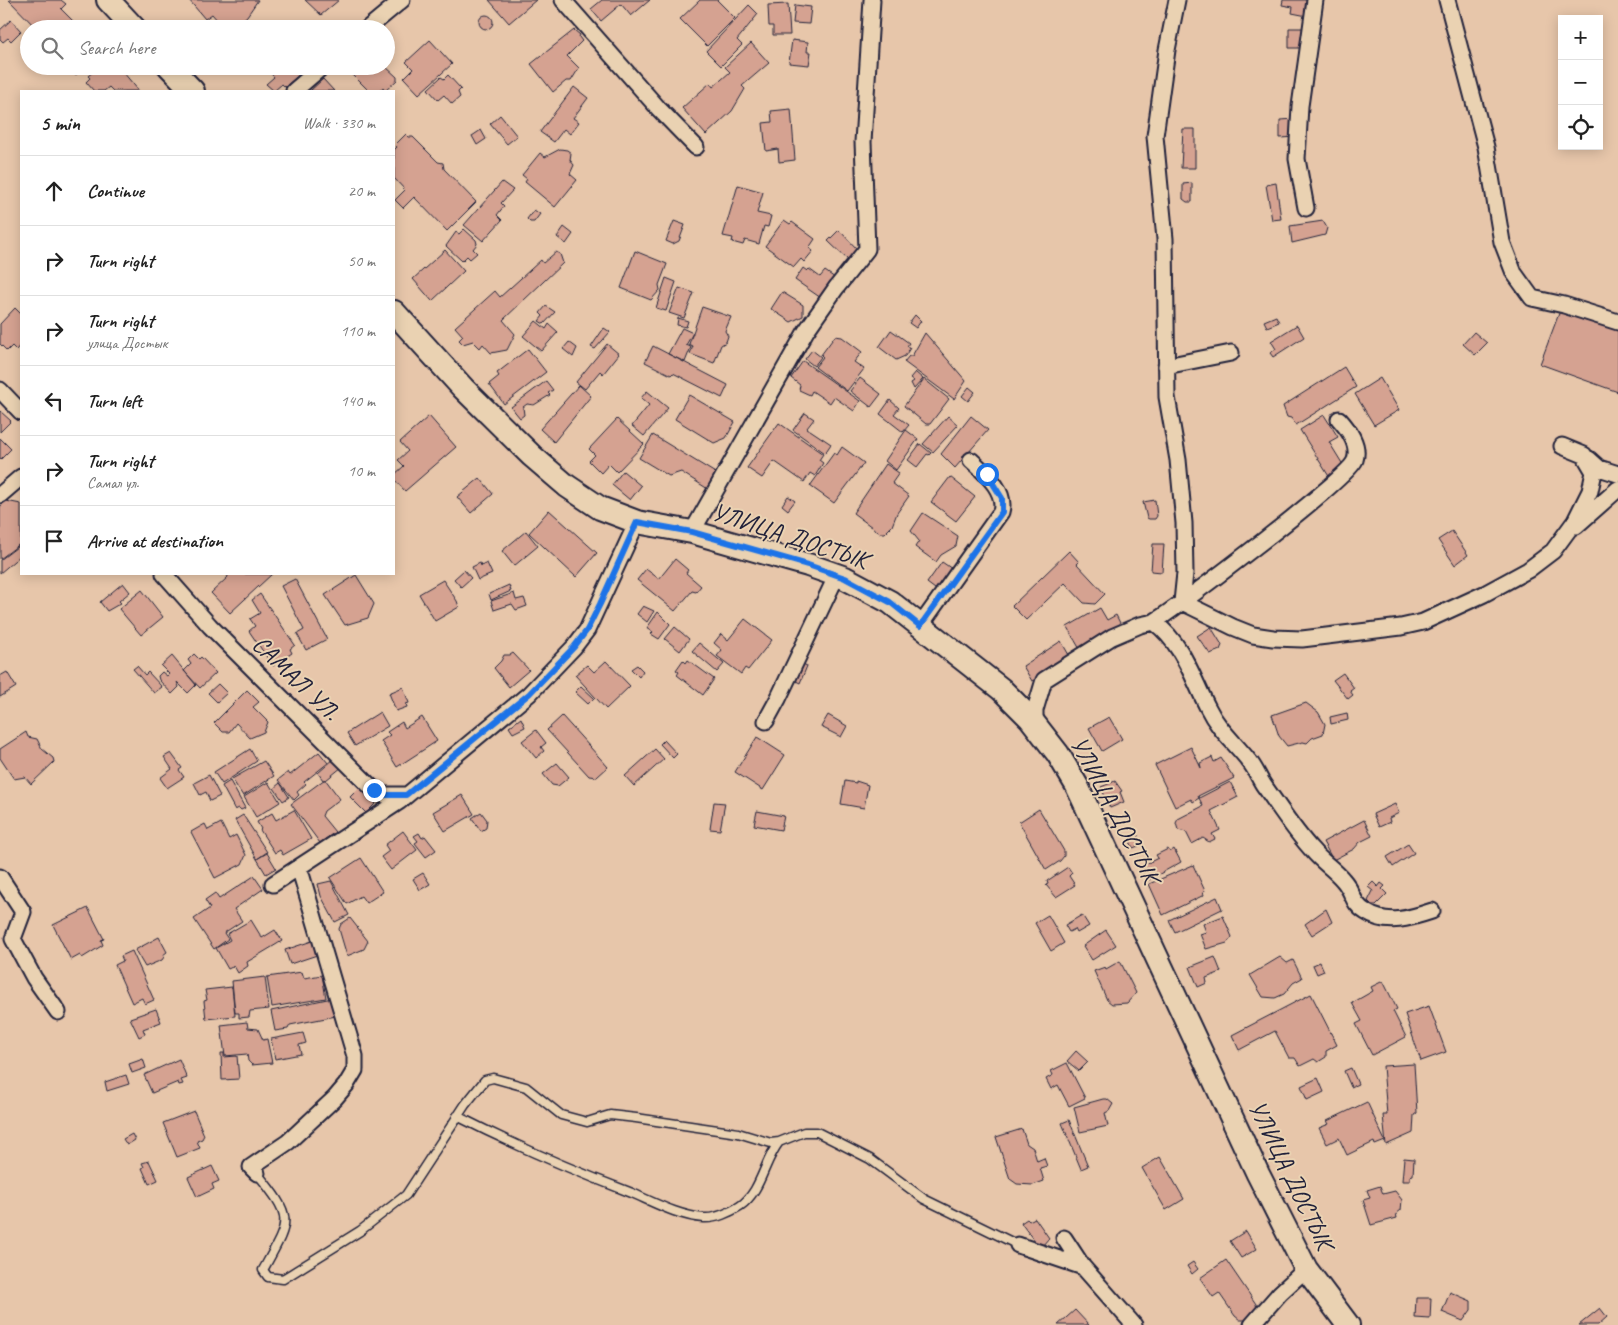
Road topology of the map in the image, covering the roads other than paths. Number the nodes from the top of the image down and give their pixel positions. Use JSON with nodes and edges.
{"nodes":[{"id":1,"x":108,"y":0,"type":"edge"},
{"id":2,"x":563,"y":0,"type":"edge"},
{"id":3,"x":872,"y":0,"type":"edge"},
{"id":4,"x":1177,"y":0,"type":"edge"},
{"id":5,"x":1315,"y":0,"type":"edge"},
{"id":6,"x":1447,"y":0,"type":"edge"},
{"id":7,"x":399,"y":1,"type":"edge"},
{"id":8,"x":127,"y":20,"type":"edge"},
{"id":9,"x":377,"y":20,"type":"edge"},
{"id":10,"x":178,"y":75,"type":"edge"},
{"id":11,"x":313,"y":75,"type":"edge"},
{"id":12,"x":192,"y":90,"type":"edge"},
{"id":13,"x":295,"y":90,"type":"edge"},
{"id":14,"x":696,"y":148,"type":"dead end"},
{"id":15,"x":1306,"y":208,"type":"dead end"},
{"id":16,"x":395,"y":313,"type":"edge"},
{"id":17,"x":1618,"y":322,"type":"edge"},
{"id":18,"x":1231,"y":353,"type":"dead end"},
{"id":19,"x":1166,"y":366,"type":"junction"},
{"id":20,"x":0,"y":390,"type":"edge"},
{"id":21,"x":20,"y":411,"type":"edge"},
{"id":22,"x":1339,"y":419,"type":"dead end"},
{"id":23,"x":1562,"y":446,"type":"dead end"},
{"id":24,"x":1584,"y":455,"type":"junction"},
{"id":25,"x":971,"y":460,"type":"dead end"},
{"id":26,"x":1618,"y":474,"type":"edge"},
{"id":27,"x":20,"y":478,"type":"edge"},
{"id":28,"x":1618,"y":489,"type":"edge"},
{"id":29,"x":0,"y":495,"type":"edge"},
{"id":30,"x":637,"y":522,"type":"junction"},
{"id":31,"x":692,"y":532,"type":"junction"},
{"id":32,"x":1553,"y":551,"type":"junction"},
{"id":33,"x":165,"y":575,"type":"edge"},
{"id":34,"x":837,"y":575,"type":"junction"},
{"id":35,"x":1182,"y":602,"type":"junction"},
{"id":36,"x":1154,"y":622,"type":"junction"},
{"id":37,"x":920,"y":626,"type":"junction"},
{"id":38,"x":766,"y":721,"type":"dead end"},
{"id":39,"x":1035,"y":725,"type":"junction"},
{"id":40,"x":406,"y":795,"type":"junction"},
{"id":41,"x":298,"y":867,"type":"junction"},
{"id":42,"x":0,"y":877,"type":"edge"},
{"id":43,"x":273,"y":884,"type":"dead end"},
{"id":44,"x":1432,"y":911,"type":"dead end"},
{"id":45,"x":58,"y":1012,"type":"dead end"},
{"id":46,"x":457,"y":1116,"type":"junction"},
{"id":47,"x":779,"y":1142,"type":"junction"},
{"id":48,"x":257,"y":1173,"type":"joint"},
{"id":49,"x":1064,"y":1238,"type":"dead end"},
{"id":50,"x":1018,"y":1245,"type":"joint"},
{"id":51,"x":1083,"y":1267,"type":"junction"},
{"id":52,"x":1306,"y":1269,"type":"junction"},
{"id":53,"x":1259,"y":1323,"type":"edge"},
{"id":54,"x":1134,"y":1325,"type":"edge"},
{"id":55,"x":1348,"y":1325,"type":"edge"}],
"edges":[{"from":1,"to":8,"type":"main road"},
{"from":2,"to":14,"type":"street"},
{"from":3,"to":31,"type":"street"},
{"from":4,"to":19,"type":"street"},
{"from":5,"to":15,"type":"street"},
{"from":6,"to":17,"type":"street"},
{"from":7,"to":9,"type":"street"},
{"from":10,"to":12,"type":"main road"},
{"from":11,"to":13,"type":"street"},
{"from":16,"to":30,"type":"main road","name":"УЛИЦА ДОСТЫК"},
{"from":18,"to":19,"type":"street"},
{"from":19,"to":35,"type":"street"},
{"from":20,"to":21,"type":"street"},
{"from":22,"to":35,"type":"street"},
{"from":23,"to":24,"type":"street"},
{"from":24,"to":26,"type":"street"},
{"from":24,"to":32,"type":"street"},
{"from":25,"to":37,"type":"street"},
{"from":27,"to":29,"type":"street"},
{"from":28,"to":32,"type":"street"},
{"from":30,"to":31,"type":"main road","name":"УЛИЦА ДОСТЫК"},
{"from":30,"to":40,"type":"street"},
{"from":31,"to":34,"type":"main road","name":"УЛИЦА ДОСТЫК"},
{"from":32,"to":35,"type":"street"},
{"from":33,"to":40,"type":"street","name":"САМАЛ УЛ."},
{"from":34,"to":37,"type":"main road","name":"УЛИЦА ДОСТЫК"},
{"from":34,"to":38,"type":"street"},
{"from":35,"to":36,"type":"street"},
{"from":36,"to":39,"type":"street"},
{"from":36,"to":44,"type":"street"},
{"from":37,"to":39,"type":"main road","name":"УЛИЦА ДОСТЫК"},
{"from":39,"to":52,"type":"main road","name":"УЛИЦА ДОСТЫК"},
{"from":40,"to":41,"type":"street"},
{"from":41,"to":43,"type":"street"},
{"from":41,"to":48,"type":"street"},
{"from":42,"to":45,"type":"street"},
{"from":46,"to":47,"type":"lane"},
{"from":46,"to":47,"type":"lane"},
{"from":46,"to":48,"type":"lane"},
{"from":47,"to":50,"type":"lane"},
{"from":49,"to":51,"type":"street"},
{"from":50,"to":51,"type":"street"},
{"from":51,"to":54,"type":"street"},
{"from":52,"to":53,"type":"street"},
{"from":52,"to":55,"type":"main road","name":"УЛИЦА ДОСТЫК"}]}
